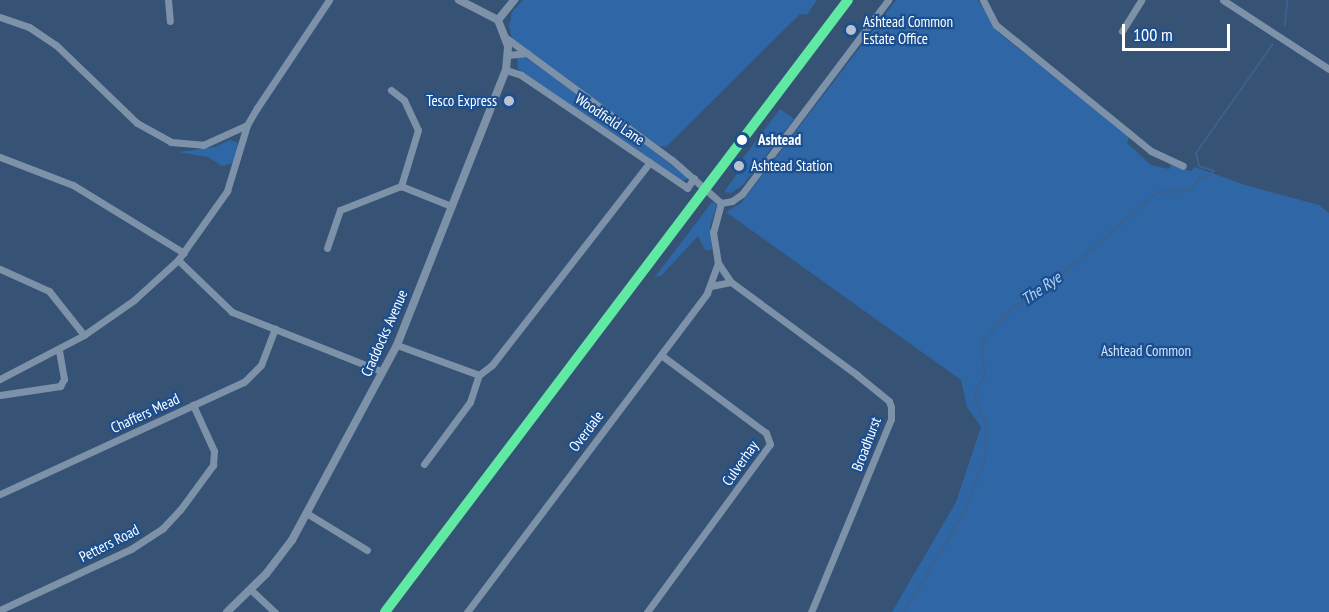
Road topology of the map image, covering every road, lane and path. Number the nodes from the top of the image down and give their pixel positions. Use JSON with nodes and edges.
{"nodes":[{"id":1,"x":168,"y":0,"type":"edge"},
{"id":2,"x":329,"y":0,"type":"edge"},
{"id":3,"x":459,"y":0,"type":"edge"},
{"id":4,"x":514,"y":0,"type":"edge"},
{"id":5,"x":888,"y":0,"type":"edge"},
{"id":6,"x":982,"y":0,"type":"edge"},
{"id":7,"x":1141,"y":0,"type":"edge"},
{"id":8,"x":1223,"y":0,"type":"edge"},
{"id":9,"x":0,"y":17,"type":"edge"},
{"id":10,"x":498,"y":20,"type":"junction"},
{"id":11,"x":170,"y":21,"type":"dead end"},
{"id":12,"x":1122,"y":31,"type":"dead end"},
{"id":13,"x":505,"y":37,"type":"junction"},
{"id":14,"x":526,"y":54,"type":"junction"},
{"id":15,"x":508,"y":55,"type":"junction"},
{"id":16,"x":1329,"y":69,"type":"edge"},
{"id":17,"x":506,"y":70,"type":"junction"},
{"id":18,"x":391,"y":90,"type":"dead end"},
{"id":19,"x":247,"y":125,"type":"junction"},
{"id":20,"x":0,"y":157,"type":"edge"},
{"id":21,"x":650,"y":162,"type":"junction"},
{"id":22,"x":1183,"y":166,"type":"dead end"},
{"id":23,"x":694,"y":178,"type":"junction"},
{"id":24,"x":401,"y":186,"type":"junction"},
{"id":25,"x":721,"y":202,"type":"junction"},
{"id":26,"x":451,"y":206,"type":"junction"},
{"id":27,"x":327,"y":248,"type":"dead end"},
{"id":28,"x":184,"y":253,"type":"junction"},
{"id":29,"x":178,"y":261,"type":"junction"},
{"id":30,"x":718,"y":262,"type":"junction"},
{"id":31,"x":0,"y":269,"type":"edge"},
{"id":32,"x":731,"y":282,"type":"junction"},
{"id":33,"x":711,"y":286,"type":"junction"},
{"id":34,"x":275,"y":329,"type":"junction"},
{"id":35,"x":84,"y":335,"type":"junction"},
{"id":36,"x":397,"y":345,"type":"junction"},
{"id":37,"x":59,"y":350,"type":"junction"},
{"id":38,"x":661,"y":355,"type":"junction"},
{"id":39,"x":381,"y":371,"type":"junction"},
{"id":40,"x":479,"y":375,"type":"junction"},
{"id":41,"x":0,"y":379,"type":"edge"},
{"id":42,"x":0,"y":395,"type":"edge"},
{"id":43,"x":193,"y":405,"type":"junction"},
{"id":44,"x":424,"y":464,"type":"dead end"},
{"id":45,"x":0,"y":494,"type":"edge"},
{"id":46,"x":308,"y":514,"type":"junction"},
{"id":47,"x":367,"y":550,"type":"dead end"},
{"id":48,"x":251,"y":590,"type":"junction"},
{"id":49,"x":0,"y":610,"type":"edge"},
{"id":50,"x":227,"y":612,"type":"edge"},
{"id":51,"x":275,"y":612,"type":"edge"},
{"id":52,"x":467,"y":612,"type":"edge"},
{"id":53,"x":647,"y":612,"type":"edge"},
{"id":54,"x":812,"y":612,"type":"edge"}],
"edges":[{"from":1,"to":11,"type":"street"},
{"from":2,"to":19,"type":"street"},
{"from":3,"to":10,"type":"street"},
{"from":4,"to":10,"type":"street"},
{"from":5,"to":25,"type":"street"},
{"from":6,"to":22,"type":"street"},
{"from":7,"to":12,"type":"street"},
{"from":8,"to":16,"type":"street"},
{"from":9,"to":19,"type":"street"},
{"from":10,"to":13,"type":"street","name":"Woodfield Lane"},
{"from":13,"to":14,"type":"street","name":"Woodfield Lane"},
{"from":13,"to":15,"type":"street","name":"Craddocks Avenue"},
{"from":14,"to":15,"type":"street"},
{"from":14,"to":23,"type":"street","name":"Woodfield Lane"},
{"from":15,"to":17,"type":"street","name":"Craddocks Avenue"},
{"from":17,"to":21,"type":"street","name":"Woodfield Lane"},
{"from":17,"to":26,"type":"street","name":"Craddocks Avenue"},
{"from":18,"to":24,"type":"street"},
{"from":19,"to":28,"type":"street"},
{"from":20,"to":28,"type":"street"},
{"from":21,"to":23,"type":"street","name":"Woodfield Lane"},
{"from":21,"to":40,"type":"street"},
{"from":23,"to":25,"type":"street","name":"Woodfield Lane"},
{"from":24,"to":26,"type":"street"},
{"from":24,"to":27,"type":"street"},
{"from":25,"to":30,"type":"street","name":"Broadhurst"},
{"from":26,"to":36,"type":"street","name":"Craddocks Avenue"},
{"from":28,"to":29,"type":"street"},
{"from":29,"to":34,"type":"street"},
{"from":29,"to":35,"type":"street"},
{"from":30,"to":32,"type":"street","name":"Broadhurst"},
{"from":30,"to":33,"type":"street","name":"Overdale"},
{"from":31,"to":35,"type":"street"},
{"from":32,"to":33,"type":"street"},
{"from":32,"to":54,"type":"street","name":"Broadhurst"},
{"from":33,"to":38,"type":"street","name":"Overdale"},
{"from":34,"to":39,"type":"street"},
{"from":34,"to":43,"type":"street","name":"Chaffers Mead"},
{"from":35,"to":37,"type":"street"},
{"from":36,"to":39,"type":"street","name":"Craddocks Avenue"},
{"from":36,"to":40,"type":"street"},
{"from":37,"to":41,"type":"street"},
{"from":37,"to":42,"type":"street"},
{"from":38,"to":52,"type":"street","name":"Overdale"},
{"from":38,"to":53,"type":"street","name":"Culverhay"},
{"from":39,"to":46,"type":"street","name":"Craddocks Avenue"},
{"from":40,"to":44,"type":"street"},
{"from":43,"to":45,"type":"street","name":"Chaffers Mead"},
{"from":43,"to":49,"type":"street","name":"Petters Road"},
{"from":46,"to":47,"type":"street"},
{"from":46,"to":48,"type":"street","name":"Craddocks Avenue"},
{"from":48,"to":50,"type":"street","name":"Craddocks Avenue"},
{"from":48,"to":51,"type":"street"}]}
